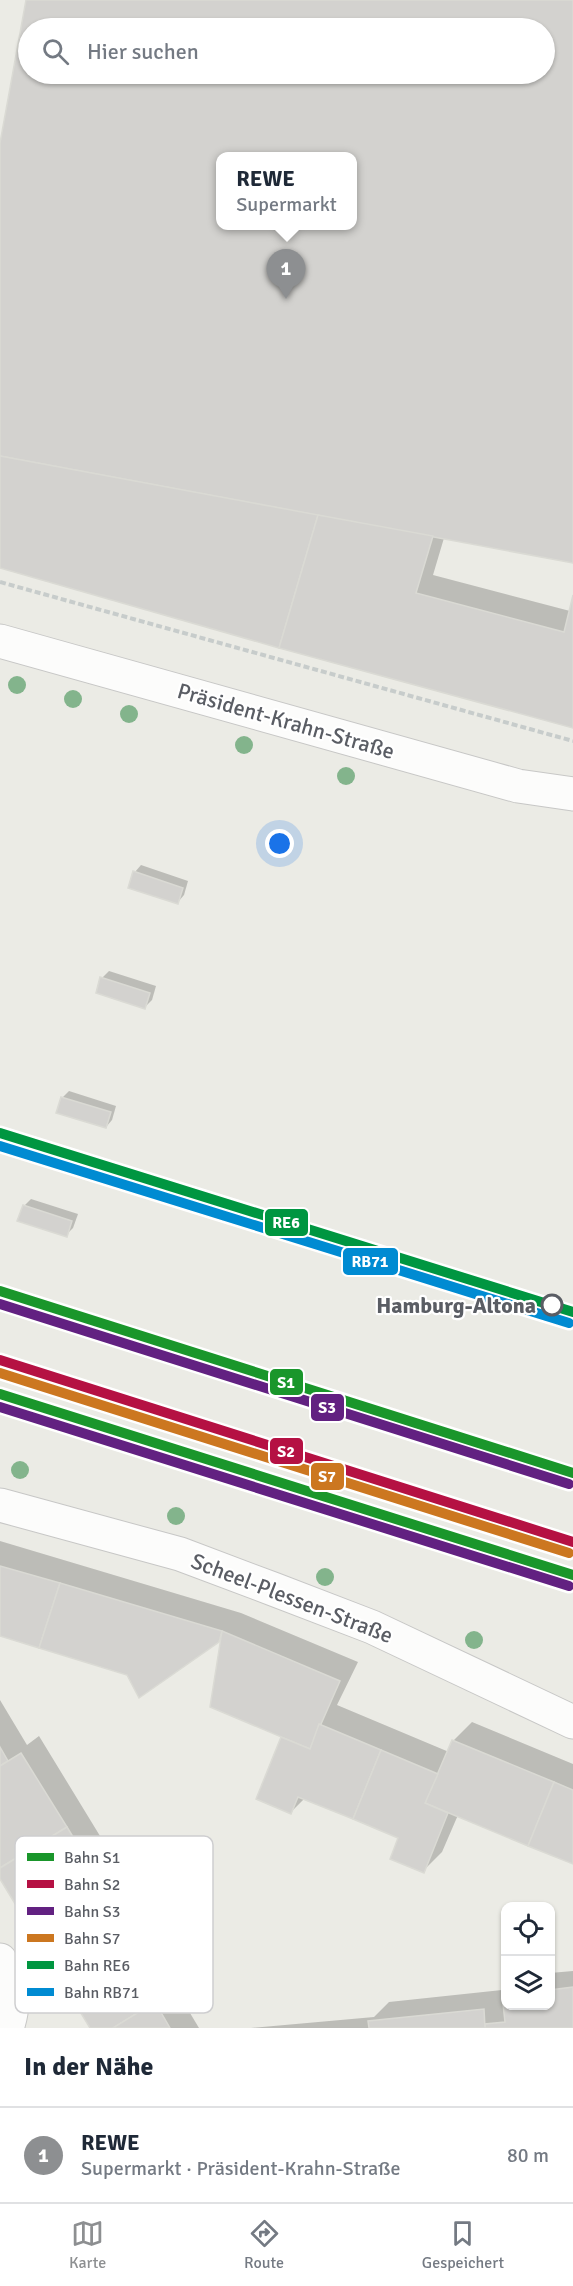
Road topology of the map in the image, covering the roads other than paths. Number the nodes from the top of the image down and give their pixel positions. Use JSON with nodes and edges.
{"nodes":[{"id":1,"x":0,"y":641,"type":"edge"},
{"id":2,"x":573,"y":794,"type":"edge"},
{"id":3,"x":0,"y":1505,"type":"edge"},
{"id":4,"x":573,"y":1722,"type":"edge"},
{"id":5,"x":0,"y":1960,"type":"edge"},
{"id":6,"x":8,"y":2027,"type":"edge"}],
"edges":[{"from":1,"to":2,"type":"street","name":"Präsident-Krahn-Straße"},
{"from":3,"to":4,"type":"street","name":"Scheel-Plessen-Straße"},
{"from":5,"to":6,"type":"street"}]}
